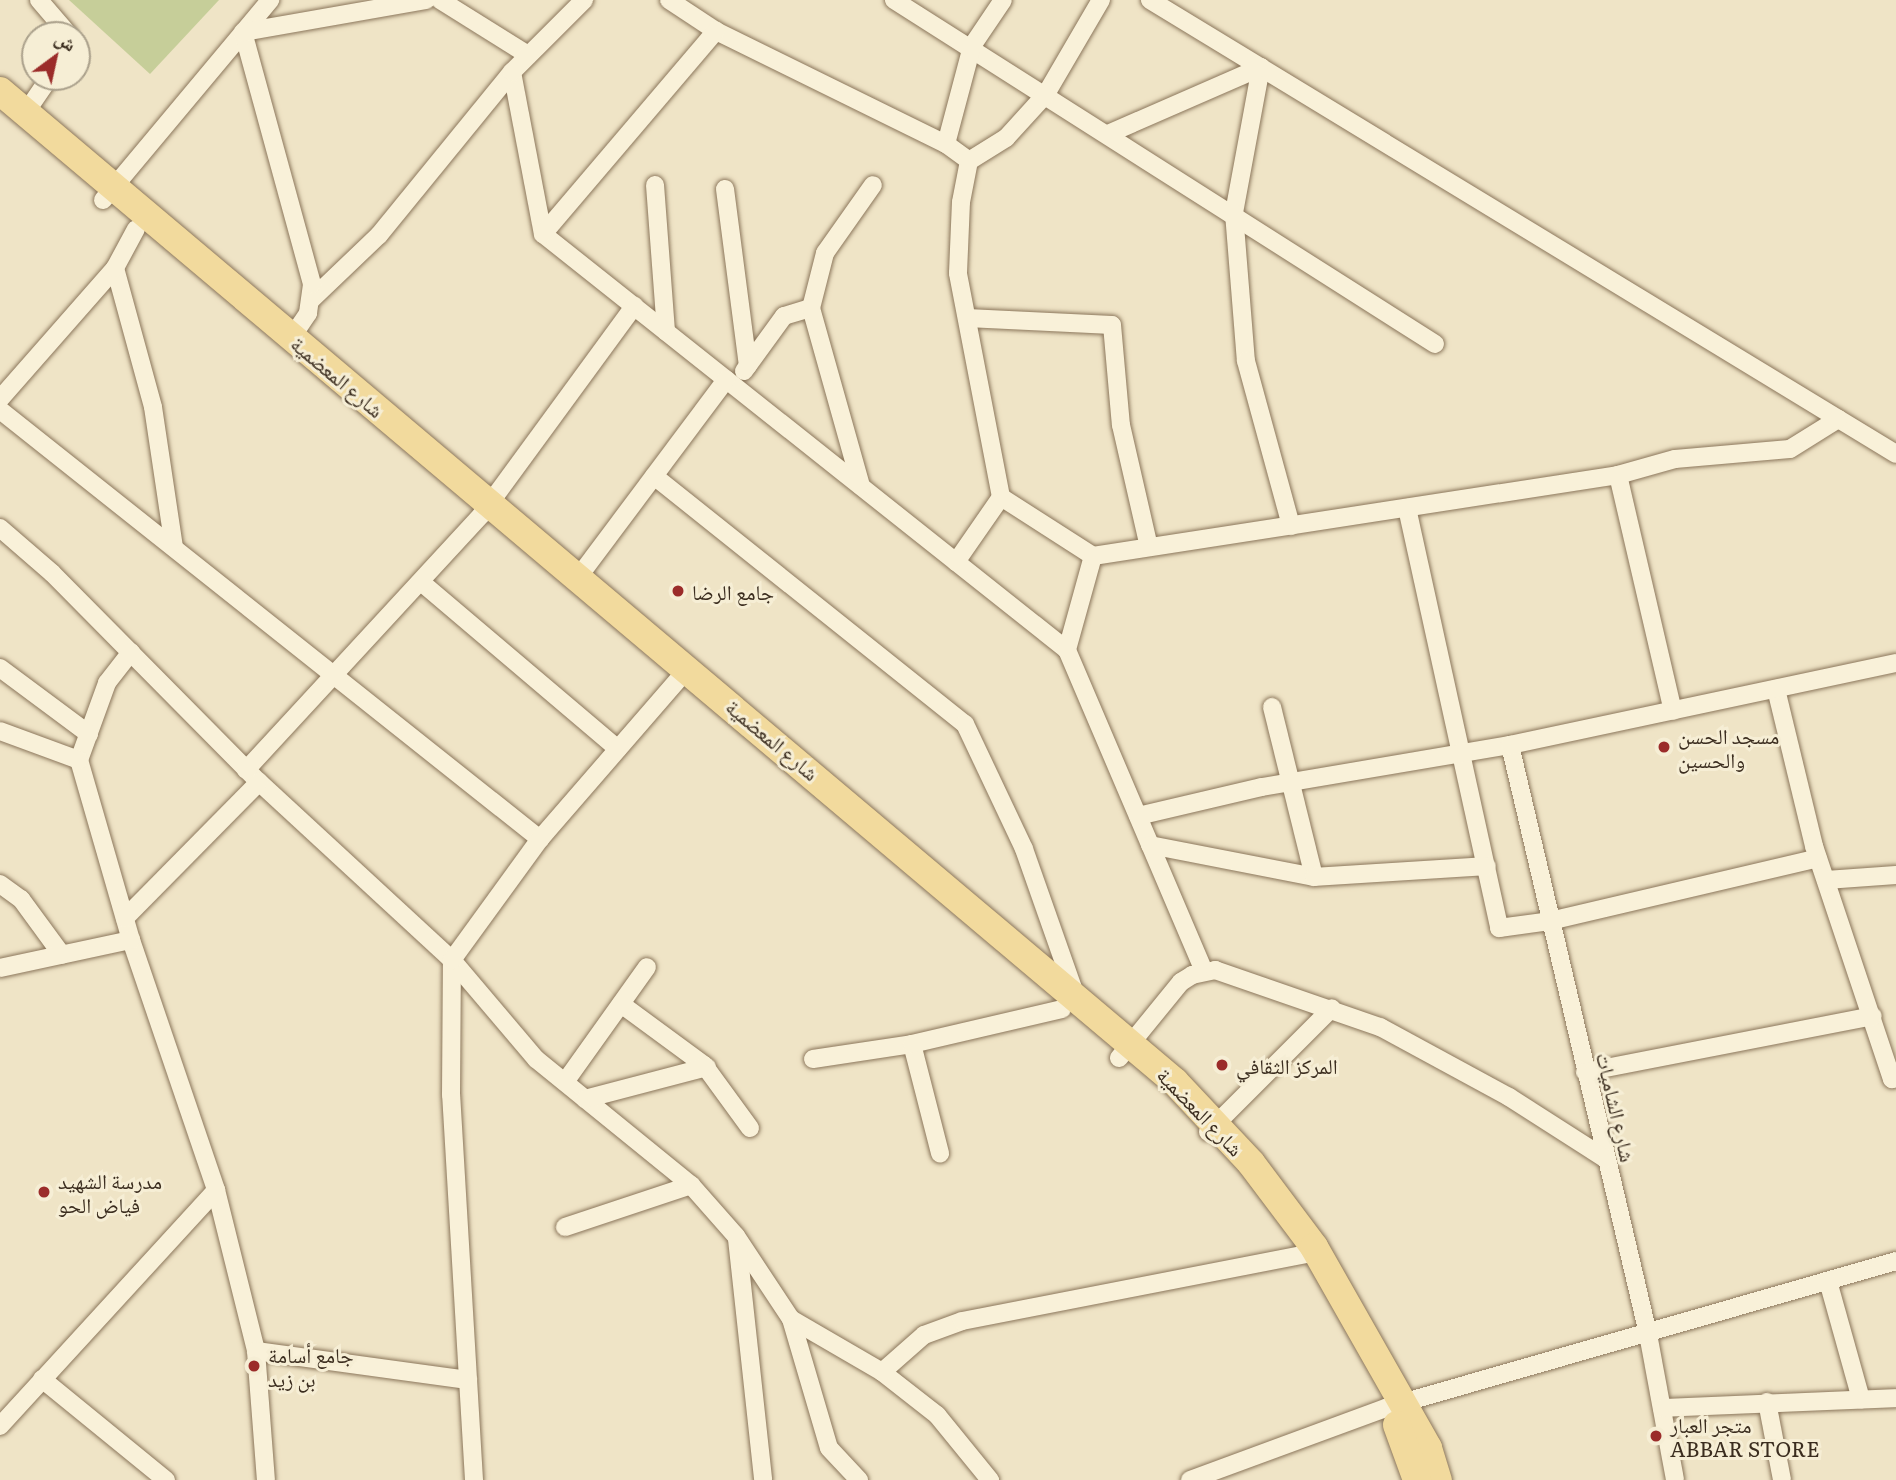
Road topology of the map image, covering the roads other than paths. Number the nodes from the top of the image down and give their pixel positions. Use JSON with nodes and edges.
{"nodes":[{"id":1,"x":39,"y":0,"type":"edge"},
{"id":2,"x":270,"y":0,"type":"edge"},
{"id":3,"x":426,"y":0,"type":"edge"},
{"id":4,"x":440,"y":0,"type":"edge"},
{"id":5,"x":584,"y":0,"type":"edge"},
{"id":6,"x":668,"y":0,"type":"edge"},
{"id":7,"x":894,"y":0,"type":"edge"},
{"id":8,"x":1003,"y":0,"type":"edge"},
{"id":9,"x":1101,"y":0,"type":"edge"},
{"id":10,"x":1150,"y":0,"type":"edge"},
{"id":11,"x":57,"y":21,"type":"edge"},
{"id":12,"x":716,"y":31,"type":"junction"},
{"id":13,"x":243,"y":32,"type":"junction"},
{"id":14,"x":972,"y":46,"type":"junction"},
{"id":15,"x":528,"y":55,"type":"junction"},
{"id":16,"x":1261,"y":68,"type":"junction"},
{"id":17,"x":512,"y":72,"type":"junction"},
{"id":18,"x":0,"y":90,"type":"edge"},
{"id":19,"x":36,"y":91,"type":"edge"},
{"id":20,"x":1046,"y":93,"type":"junction"},
{"id":21,"x":13,"y":113,"type":"edge"},
{"id":22,"x":1108,"y":134,"type":"junction"},
{"id":23,"x":946,"y":144,"type":"junction"},
{"id":24,"x":969,"y":161,"type":"junction"},
{"id":25,"x":655,"y":185,"type":"dead end"},
{"id":26,"x":873,"y":185,"type":"dead end"},
{"id":27,"x":725,"y":189,"type":"dead end"},
{"id":28,"x":108,"y":194,"type":"junction"},
{"id":29,"x":1234,"y":213,"type":"junction"},
{"id":30,"x":136,"y":229,"type":"junction"},
{"id":31,"x":543,"y":234,"type":"junction"},
{"id":32,"x":114,"y":268,"type":"junction"},
{"id":33,"x":312,"y":299,"type":"junction"},
{"id":34,"x":634,"y":306,"type":"junction"},
{"id":35,"x":811,"y":308,"type":"junction"},
{"id":36,"x":967,"y":318,"type":"junction"},
{"id":37,"x":666,"y":332,"type":"junction"},
{"id":38,"x":292,"y":337,"type":"junction"},
{"id":39,"x":1436,"y":344,"type":"dead end"},
{"id":40,"x":748,"y":366,"type":"junction"},
{"id":41,"x":730,"y":383,"type":"junction"},
{"id":42,"x":0,"y":399,"type":"edge"},
{"id":43,"x":0,"y":410,"type":"edge"},
{"id":44,"x":1838,"y":419,"type":"junction"},
{"id":45,"x":1896,"y":454,"type":"edge"},
{"id":46,"x":1618,"y":475,"type":"junction"},
{"id":47,"x":654,"y":476,"type":"junction"},
{"id":48,"x":861,"y":486,"type":"junction"},
{"id":49,"x":1002,"y":497,"type":"junction"},
{"id":50,"x":486,"y":508,"type":"junction"},
{"id":51,"x":1407,"y":508,"type":"junction"},
{"id":52,"x":1291,"y":526,"type":"junction"},
{"id":53,"x":0,"y":528,"type":"edge"},
{"id":54,"x":174,"y":547,"type":"junction"},
{"id":55,"x":1149,"y":547,"type":"junction"},
{"id":56,"x":1093,"y":556,"type":"junction"},
{"id":57,"x":956,"y":562,"type":"junction"},
{"id":58,"x":577,"y":579,"type":"junction"},
{"id":59,"x":421,"y":582,"type":"junction"},
{"id":60,"x":1067,"y":650,"type":"junction"},
{"id":61,"x":131,"y":652,"type":"junction"},
{"id":62,"x":1896,"y":663,"type":"edge"},
{"id":63,"x":0,"y":668,"type":"edge"},
{"id":64,"x":683,"y":675,"type":"junction"},
{"id":65,"x":334,"y":676,"type":"junction"},
{"id":66,"x":1776,"y":689,"type":"junction"},
{"id":67,"x":1272,"y":707,"type":"dead end"},
{"id":68,"x":1673,"y":710,"type":"junction"},
{"id":69,"x":0,"y":730,"type":"edge"},
{"id":70,"x":89,"y":734,"type":"junction"},
{"id":71,"x":1510,"y":745,"type":"junction"},
{"id":72,"x":618,"y":749,"type":"junction"},
{"id":73,"x":1463,"y":753,"type":"junction"},
{"id":74,"x":79,"y":760,"type":"junction"},
{"id":75,"x":252,"y":776,"type":"junction"},
{"id":76,"x":1291,"y":782,"type":"junction"},
{"id":77,"x":1138,"y":816,"type":"junction"},
{"id":78,"x":540,"y":839,"type":"junction"},
{"id":79,"x":1150,"y":845,"type":"junction"},
{"id":80,"x":1818,"y":858,"type":"junction"},
{"id":81,"x":1487,"y":866,"type":"junction"},
{"id":82,"x":1896,"y":875,"type":"edge"},
{"id":83,"x":1314,"y":877,"type":"junction"},
{"id":84,"x":1826,"y":880,"type":"junction"},
{"id":85,"x":0,"y":884,"type":"edge"},
{"id":86,"x":125,"y":918,"type":"junction"},
{"id":87,"x":1550,"y":921,"type":"junction"},
{"id":88,"x":131,"y":940,"type":"junction"},
{"id":89,"x":62,"y":955,"type":"junction"},
{"id":90,"x":452,"y":960,"type":"junction"},
{"id":91,"x":647,"y":967,"type":"dead end"},
{"id":92,"x":0,"y":968,"type":"edge"},
{"id":93,"x":1205,"y":971,"type":"junction"},
{"id":94,"x":1069,"y":1003,"type":"junction"},
{"id":95,"x":621,"y":1004,"type":"junction"},
{"id":96,"x":1332,"y":1008,"type":"junction"},
{"id":97,"x":1873,"y":1016,"type":"junction"},
{"id":98,"x":912,"y":1044,"type":"junction"},
{"id":99,"x":1125,"y":1051,"type":"junction"},
{"id":100,"x":813,"y":1059,"type":"dead end"},
{"id":101,"x":706,"y":1067,"type":"junction"},
{"id":102,"x":1585,"y":1072,"type":"junction"},
{"id":103,"x":1896,"y":1078,"type":"edge"},
{"id":104,"x":565,"y":1082,"type":"junction"},
{"id":105,"x":585,"y":1099,"type":"junction"},
{"id":106,"x":750,"y":1128,"type":"dead end"},
{"id":107,"x":1211,"y":1128,"type":"junction"},
{"id":108,"x":940,"y":1153,"type":"dead end"},
{"id":109,"x":1606,"y":1159,"type":"junction"},
{"id":110,"x":691,"y":1185,"type":"junction"},
{"id":111,"x":216,"y":1190,"type":"junction"},
{"id":112,"x":565,"y":1227,"type":"dead end"},
{"id":113,"x":736,"y":1236,"type":"junction"},
{"id":114,"x":1306,"y":1254,"type":"junction"},
{"id":115,"x":1896,"y":1261,"type":"edge"},
{"id":116,"x":1828,"y":1281,"type":"junction"},
{"id":117,"x":791,"y":1319,"type":"junction"},
{"id":118,"x":1648,"y":1334,"type":"junction"},
{"id":119,"x":256,"y":1351,"type":"junction"},
{"id":120,"x":882,"y":1372,"type":"junction"},
{"id":121,"x":42,"y":1379,"type":"junction"},
{"id":122,"x":468,"y":1380,"type":"junction"},
{"id":123,"x":1896,"y":1398,"type":"edge"},
{"id":124,"x":1861,"y":1399,"type":"junction"},
{"id":125,"x":1767,"y":1402,"type":"junction"},
{"id":126,"x":1396,"y":1405,"type":"junction"},
{"id":127,"x":1662,"y":1408,"type":"junction"},
{"id":128,"x":0,"y":1426,"type":"edge"},
{"id":129,"x":1199,"y":1478,"type":"edge"},
{"id":130,"x":166,"y":1480,"type":"edge"},
{"id":131,"x":266,"y":1480,"type":"edge"},
{"id":132,"x":474,"y":1480,"type":"edge"},
{"id":133,"x":763,"y":1480,"type":"edge"},
{"id":134,"x":859,"y":1480,"type":"edge"},
{"id":135,"x":990,"y":1480,"type":"edge"},
{"id":136,"x":1417,"y":1480,"type":"edge"},
{"id":137,"x":1438,"y":1480,"type":"edge"},
{"id":138,"x":1675,"y":1480,"type":"edge"},
{"id":139,"x":1782,"y":1480,"type":"edge"}],
"edges":[{"from":1,"to":11,"type":"street"},
{"from":2,"to":13,"type":"street"},
{"from":3,"to":13,"type":"street"},
{"from":4,"to":15,"type":"street"},
{"from":5,"to":15,"type":"street"},
{"from":6,"to":12,"type":"street"},
{"from":7,"to":14,"type":"street"},
{"from":8,"to":14,"type":"street"},
{"from":9,"to":20,"type":"street"},
{"from":10,"to":16,"type":"street"},
{"from":12,"to":23,"type":"street"},
{"from":12,"to":31,"type":"street"},
{"from":13,"to":28,"type":"street"},
{"from":13,"to":33,"type":"street"},
{"from":14,"to":20,"type":"street"},
{"from":14,"to":23,"type":"street"},
{"from":15,"to":17,"type":"street"},
{"from":16,"to":22,"type":"street"},
{"from":16,"to":29,"type":"street"},
{"from":16,"to":44,"type":"street"},
{"from":17,"to":31,"type":"street"},
{"from":17,"to":33,"type":"street"},
{"from":18,"to":21,"type":"main road","name":"شارع المعضمية"},
{"from":19,"to":21,"type":"street"},
{"from":20,"to":22,"type":"street"},
{"from":20,"to":24,"type":"street"},
{"from":21,"to":28,"type":"main road","name":"شارع المعضمية"},
{"from":22,"to":29,"type":"street"},
{"from":23,"to":24,"type":"street"},
{"from":24,"to":36,"type":"street"},
{"from":25,"to":37,"type":"street"},
{"from":26,"to":35,"type":"street"},
{"from":27,"to":40,"type":"street"},
{"from":28,"to":30,"type":"main road","name":"شارع المعضمية"},
{"from":28,"to":38,"type":"main road","name":"شارع المعضمية"},
{"from":29,"to":39,"type":"street"},
{"from":29,"to":52,"type":"street"},
{"from":30,"to":32,"type":"street"},
{"from":30,"to":50,"type":"main road","name":"شارع المعضمية"},
{"from":31,"to":34,"type":"street"},
{"from":32,"to":42,"type":"street"},
{"from":32,"to":54,"type":"street"},
{"from":33,"to":38,"type":"street"},
{"from":34,"to":37,"type":"street"},
{"from":34,"to":50,"type":"street"},
{"from":35,"to":40,"type":"street"},
{"from":35,"to":48,"type":"street"},
{"from":36,"to":49,"type":"street"},
{"from":36,"to":55,"type":"street"},
{"from":37,"to":41,"type":"street"},
{"from":38,"to":50,"type":"main road","name":"شارع المعضمية"},
{"from":40,"to":41,"type":"street"},
{"from":41,"to":47,"type":"street"},
{"from":41,"to":48,"type":"street"},
{"from":43,"to":54,"type":"street"},
{"from":44,"to":45,"type":"street"},
{"from":44,"to":46,"type":"street"},
{"from":46,"to":51,"type":"street"},
{"from":46,"to":68,"type":"street"},
{"from":47,"to":58,"type":"street"},
{"from":47,"to":94,"type":"street"},
{"from":48,"to":57,"type":"street"},
{"from":49,"to":56,"type":"street"},
{"from":49,"to":57,"type":"street"},
{"from":50,"to":58,"type":"main road","name":"شارع المعضمية"},
{"from":50,"to":59,"type":"street"},
{"from":50,"to":64,"type":"main road","name":"شارع المعضمية"},
{"from":51,"to":52,"type":"street"},
{"from":51,"to":73,"type":"street"},
{"from":52,"to":55,"type":"street"},
{"from":53,"to":61,"type":"street"},
{"from":54,"to":65,"type":"street"},
{"from":55,"to":56,"type":"street"},
{"from":56,"to":60,"type":"street"},
{"from":57,"to":60,"type":"street"},
{"from":58,"to":64,"type":"main road","name":"شارع المعضمية"},
{"from":59,"to":65,"type":"street"},
{"from":59,"to":72,"type":"street"},
{"from":60,"to":77,"type":"street"},
{"from":61,"to":70,"type":"street"},
{"from":61,"to":75,"type":"street"},
{"from":62,"to":66,"type":"street"},
{"from":63,"to":70,"type":"street"},
{"from":64,"to":72,"type":"street"},
{"from":64,"to":94,"type":"main road","name":"شارع المعضمية"},
{"from":65,"to":75,"type":"street"},
{"from":65,"to":78,"type":"street"},
{"from":66,"to":68,"type":"street"},
{"from":66,"to":80,"type":"street"},
{"from":67,"to":76,"type":"street"},
{"from":68,"to":71,"type":"street"},
{"from":69,"to":74,"type":"street"},
{"from":70,"to":74,"type":"street"},
{"from":71,"to":73,"type":"street"},
{"from":71,"to":87,"type":"street","name":"شارع الشاميات"},
{"from":72,"to":78,"type":"street"},
{"from":73,"to":76,"type":"street"},
{"from":73,"to":81,"type":"street"},
{"from":74,"to":86,"type":"street"},
{"from":75,"to":86,"type":"street"},
{"from":75,"to":90,"type":"street"},
{"from":76,"to":77,"type":"street"},
{"from":76,"to":83,"type":"street"},
{"from":77,"to":79,"type":"street"},
{"from":78,"to":90,"type":"street"},
{"from":79,"to":83,"type":"street"},
{"from":79,"to":93,"type":"street"},
{"from":80,"to":84,"type":"street"},
{"from":80,"to":87,"type":"street"},
{"from":81,"to":83,"type":"street"},
{"from":81,"to":87,"type":"street"},
{"from":82,"to":84,"type":"street"},
{"from":84,"to":97,"type":"street"},
{"from":85,"to":89,"type":"street"},
{"from":86,"to":88,"type":"street"},
{"from":87,"to":102,"type":"street","name":"شارع الشاميات"},
{"from":88,"to":89,"type":"street"},
{"from":88,"to":111,"type":"street"},
{"from":89,"to":92,"type":"street"},
{"from":90,"to":104,"type":"street"},
{"from":90,"to":122,"type":"street"},
{"from":91,"to":95,"type":"street"},
{"from":93,"to":96,"type":"street"},
{"from":93,"to":99,"type":"street"},
{"from":94,"to":98,"type":"street"},
{"from":94,"to":99,"type":"main road","name":"شارع المعضمية"},
{"from":95,"to":101,"type":"street"},
{"from":95,"to":104,"type":"street"},
{"from":96,"to":107,"type":"street"},
{"from":96,"to":109,"type":"street"},
{"from":97,"to":102,"type":"street"},
{"from":97,"to":103,"type":"street"},
{"from":98,"to":100,"type":"street"},
{"from":98,"to":108,"type":"street"},
{"from":99,"to":107,"type":"main road","name":"شارع المعضمية"},
{"from":101,"to":105,"type":"street"},
{"from":101,"to":106,"type":"street"},
{"from":102,"to":109,"type":"street","name":"شارع الشاميات"},
{"from":104,"to":105,"type":"street"},
{"from":105,"to":110,"type":"street"},
{"from":107,"to":114,"type":"main road","name":"شارع المعضمية"},
{"from":107,"to":126,"type":"main road","name":"شارع المعضمية"},
{"from":109,"to":118,"type":"street","name":"شارع الشاميات"},
{"from":110,"to":112,"type":"street"},
{"from":110,"to":113,"type":"street"},
{"from":111,"to":119,"type":"street"},
{"from":111,"to":121,"type":"street"},
{"from":113,"to":117,"type":"street"},
{"from":113,"to":133,"type":"street"},
{"from":114,"to":120,"type":"street"},
{"from":114,"to":126,"type":"main road","name":"شارع المعضمية"},
{"from":115,"to":116,"type":"street"},
{"from":116,"to":118,"type":"street"},
{"from":116,"to":124,"type":"street"},
{"from":117,"to":120,"type":"street"},
{"from":117,"to":134,"type":"street"},
{"from":118,"to":126,"type":"street"},
{"from":118,"to":127,"type":"street","name":"شارع الشاميات"},
{"from":119,"to":122,"type":"street"},
{"from":119,"to":131,"type":"street"},
{"from":120,"to":135,"type":"street"},
{"from":121,"to":128,"type":"street"},
{"from":121,"to":130,"type":"street"},
{"from":122,"to":132,"type":"street"},
{"from":123,"to":124,"type":"street"},
{"from":124,"to":125,"type":"street"},
{"from":125,"to":127,"type":"street"},
{"from":125,"to":139,"type":"street"},
{"from":126,"to":129,"type":"street"},
{"from":126,"to":136,"type":"main road","name":"شارع المعضمية"},
{"from":126,"to":137,"type":"main road","name":"شارع المعضمية"},
{"from":127,"to":138,"type":"street","name":"شارع الشاميات"}]}
